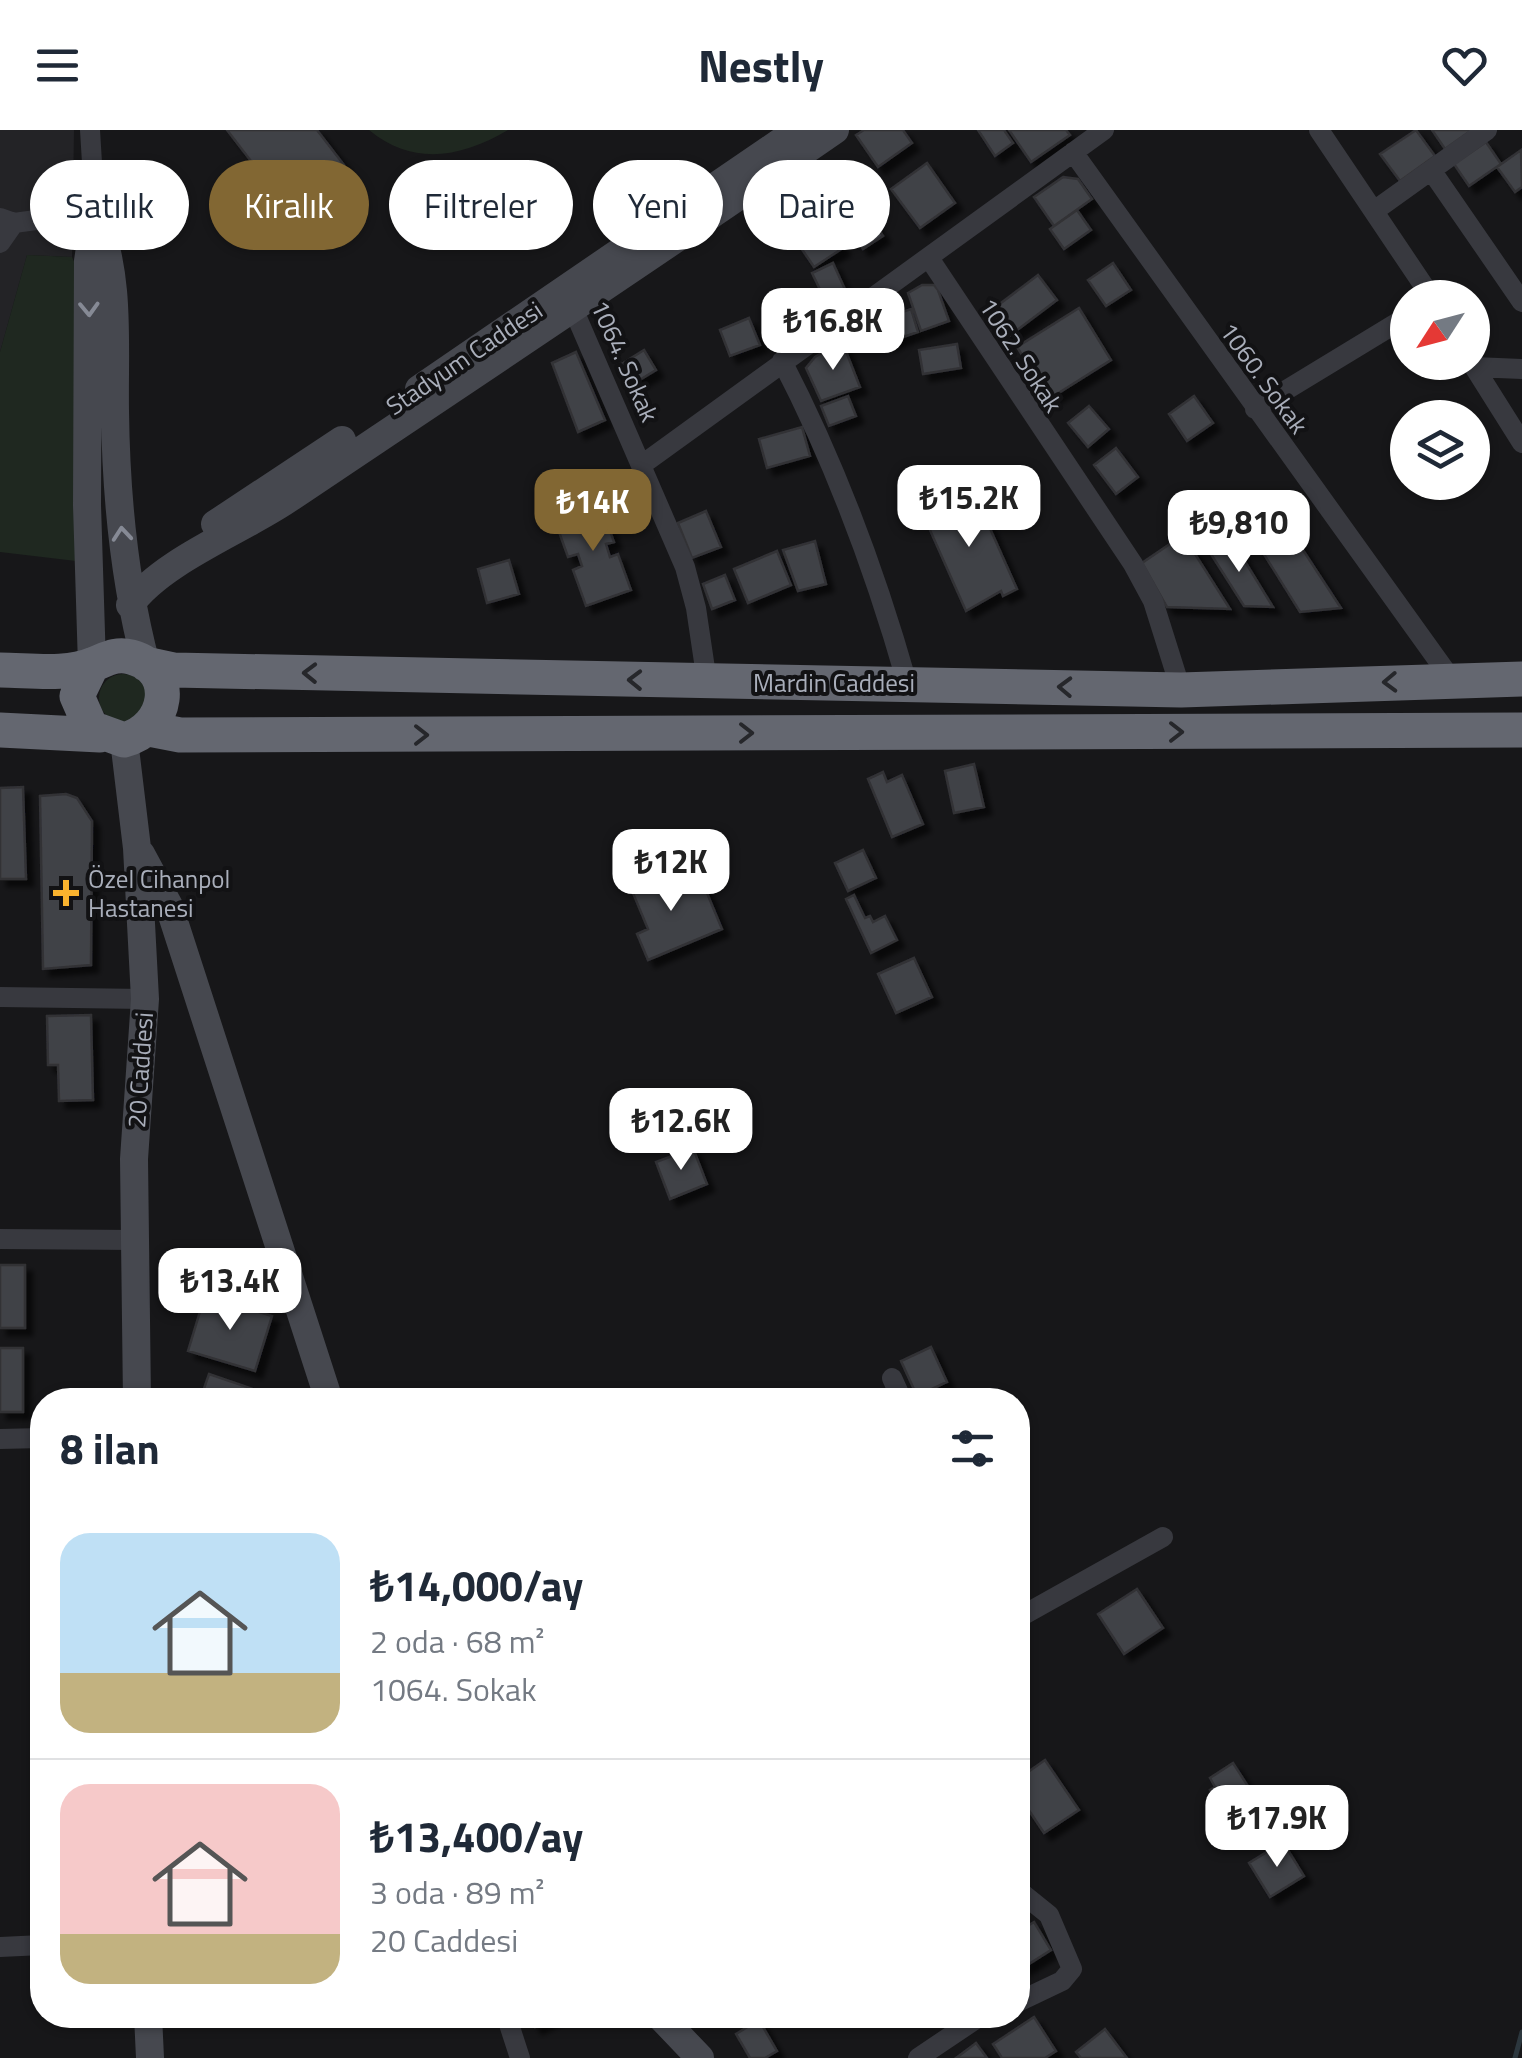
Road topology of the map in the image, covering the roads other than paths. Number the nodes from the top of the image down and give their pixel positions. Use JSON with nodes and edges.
{"nodes":[{"id":1,"x":90,"y":130,"type":"edge"},
{"id":2,"x":798,"y":130,"type":"edge"},
{"id":3,"x":834,"y":130,"type":"edge"},
{"id":4,"x":1104,"y":130,"type":"edge"},
{"id":5,"x":1318,"y":130,"type":"edge"},
{"id":6,"x":1487,"y":130,"type":"edge"},
{"id":7,"x":1073,"y":152,"type":"junction"},
{"id":8,"x":92,"y":160,"type":"edge"},
{"id":9,"x":1431,"y":170,"type":"junction"},
{"id":10,"x":1374,"y":211,"type":"junction"},
{"id":11,"x":7,"y":221,"type":"edge"},
{"id":12,"x":0,"y":244,"type":"edge"},
{"id":13,"x":90,"y":250,"type":"edge"},
{"id":14,"x":109,"y":250,"type":"edge"},
{"id":15,"x":929,"y":258,"type":"junction"},
{"id":16,"x":1420,"y":280,"type":"edge"},
{"id":17,"x":570,"y":300,"type":"junction"},
{"id":18,"x":1522,"y":302,"type":"edge"},
{"id":19,"x":1390,"y":327,"type":"edge"},
{"id":20,"x":782,"y":360,"type":"junction"},
{"id":21,"x":1490,"y":366,"type":"edge"},
{"id":22,"x":1522,"y":369,"type":"edge"},
{"id":23,"x":1482,"y":380,"type":"edge"},
{"id":24,"x":1255,"y":409,"type":"junction"},
{"id":25,"x":1522,"y":443,"type":"edge"},
{"id":26,"x":643,"y":464,"type":"junction"},
{"id":27,"x":128,"y":592,"type":"junction"},
{"id":28,"x":146,"y":664,"type":"junction"},
{"id":29,"x":92,"y":665,"type":"junction"},
{"id":30,"x":0,"y":670,"type":"edge"},
{"id":31,"x":1522,"y":679,"type":"edge"},
{"id":32,"x":1452,"y":680,"type":"junction"},
{"id":33,"x":707,"y":682,"type":"junction"},
{"id":34,"x":907,"y":683,"type":"junction"},
{"id":35,"x":1181,"y":690,"type":"junction"},
{"id":36,"x":0,"y":730,"type":"edge"},
{"id":37,"x":1522,"y":730,"type":"edge"},
{"id":38,"x":124,"y":735,"type":"junction"},
{"id":39,"x":137,"y":848,"type":"junction"},
{"id":40,"x":0,"y":998,"type":"edge"},
{"id":41,"x":145,"y":999,"type":"junction"},
{"id":42,"x":0,"y":1239,"type":"edge"},
{"id":43,"x":136,"y":1240,"type":"junction"},
{"id":44,"x":892,"y":1378,"type":"dead end"},
{"id":45,"x":137,"y":1388,"type":"edge"},
{"id":46,"x":325,"y":1388,"type":"edge"},
{"id":47,"x":897,"y":1388,"type":"edge"},
{"id":48,"x":30,"y":1438,"type":"edge"},
{"id":49,"x":0,"y":1439,"type":"edge"},
{"id":50,"x":1163,"y":1537,"type":"dead end"},
{"id":51,"x":1030,"y":1611,"type":"edge"},
{"id":52,"x":1030,"y":1900,"type":"edge"},
{"id":53,"x":30,"y":1945,"type":"edge"},
{"id":54,"x":0,"y":1946,"type":"edge"},
{"id":55,"x":1030,"y":1996,"type":"edge"},
{"id":56,"x":149,"y":2028,"type":"edge"},
{"id":57,"x":510,"y":2028,"type":"edge"},
{"id":58,"x":671,"y":2028,"type":"edge"},
{"id":59,"x":963,"y":2028,"type":"edge"},
{"id":60,"x":150,"y":2058,"type":"edge"},
{"id":61,"x":520,"y":2058,"type":"edge"},
{"id":62,"x":700,"y":2058,"type":"edge"},
{"id":63,"x":918,"y":2058,"type":"edge"}],
"edges":[{"from":1,"to":8,"type":"street"},
{"from":2,"to":17,"type":"street","name":"Stadyum Caddesi"},
{"from":3,"to":17,"type":"street"},
{"from":4,"to":7,"type":"street"},
{"from":5,"to":10,"type":"street"},
{"from":6,"to":9,"type":"street"},
{"from":7,"to":15,"type":"street"},
{"from":7,"to":24,"type":"street","name":"1060. Sokak"},
{"from":9,"to":10,"type":"street"},
{"from":9,"to":18,"type":"street"},
{"from":10,"to":16,"type":"street"},
{"from":11,"to":12,"type":"street"},
{"from":13,"to":29,"type":"street","one_way":true},
{"from":27,"to":14,"type":"street","one_way":true},
{"from":15,"to":20,"type":"street"},
{"from":15,"to":35,"type":"street","name":"1062. Sokak"},
{"from":17,"to":26,"type":"street","name":"1064. Sokak"},
{"from":17,"to":27,"type":"street","name":"Stadyum Caddesi"},
{"from":19,"to":24,"type":"street"},
{"from":20,"to":26,"type":"street"},
{"from":20,"to":34,"type":"street"},
{"from":21,"to":22,"type":"street"},
{"from":23,"to":25,"type":"street"},
{"from":24,"to":32,"type":"street","name":"1060. Sokak"},
{"from":26,"to":33,"type":"street","name":"1064. Sokak"},
{"from":27,"to":28,"type":"street"},
{"from":28,"to":29,"type":"highway","name":"Mardin Caddesi"},
{"from":33,"to":28,"type":"highway","name":"Mardin Caddesi","one_way":true},
{"from":28,"to":38,"type":"highway"},
{"from":29,"to":30,"type":"highway","name":"Mardin Caddesi"},
{"from":29,"to":38,"type":"highway"},
{"from":31,"to":32,"type":"highway","name":"Mardin Caddesi"},
{"from":32,"to":35,"type":"highway","name":"Mardin Caddesi","one_way":true},
{"from":33,"to":34,"type":"highway","name":"Mardin Caddesi"},
{"from":35,"to":34,"type":"highway","name":"Mardin Caddesi","one_way":true},
{"from":36,"to":38,"type":"highway","name":"Mardin Caddesi"},
{"from":38,"to":37,"type":"highway","name":"Mardin Caddesi","one_way":true},
{"from":38,"to":39,"type":"street","name":"20 Caddesi"},
{"from":39,"to":41,"type":"street","name":"20 Caddesi"},
{"from":39,"to":46,"type":"street"},
{"from":40,"to":41,"type":"street"},
{"from":41,"to":43,"type":"street","name":"20 Caddesi"},
{"from":42,"to":43,"type":"street"},
{"from":43,"to":45,"type":"street","name":"20 Caddesi"},
{"from":44,"to":47,"type":"street"},
{"from":48,"to":49,"type":"street"},
{"from":50,"to":51,"type":"street"},
{"from":52,"to":55,"type":"street"},
{"from":53,"to":54,"type":"street"},
{"from":56,"to":60,"type":"street"},
{"from":57,"to":61,"type":"street"},
{"from":58,"to":62,"type":"street"},
{"from":59,"to":63,"type":"street"}]}
